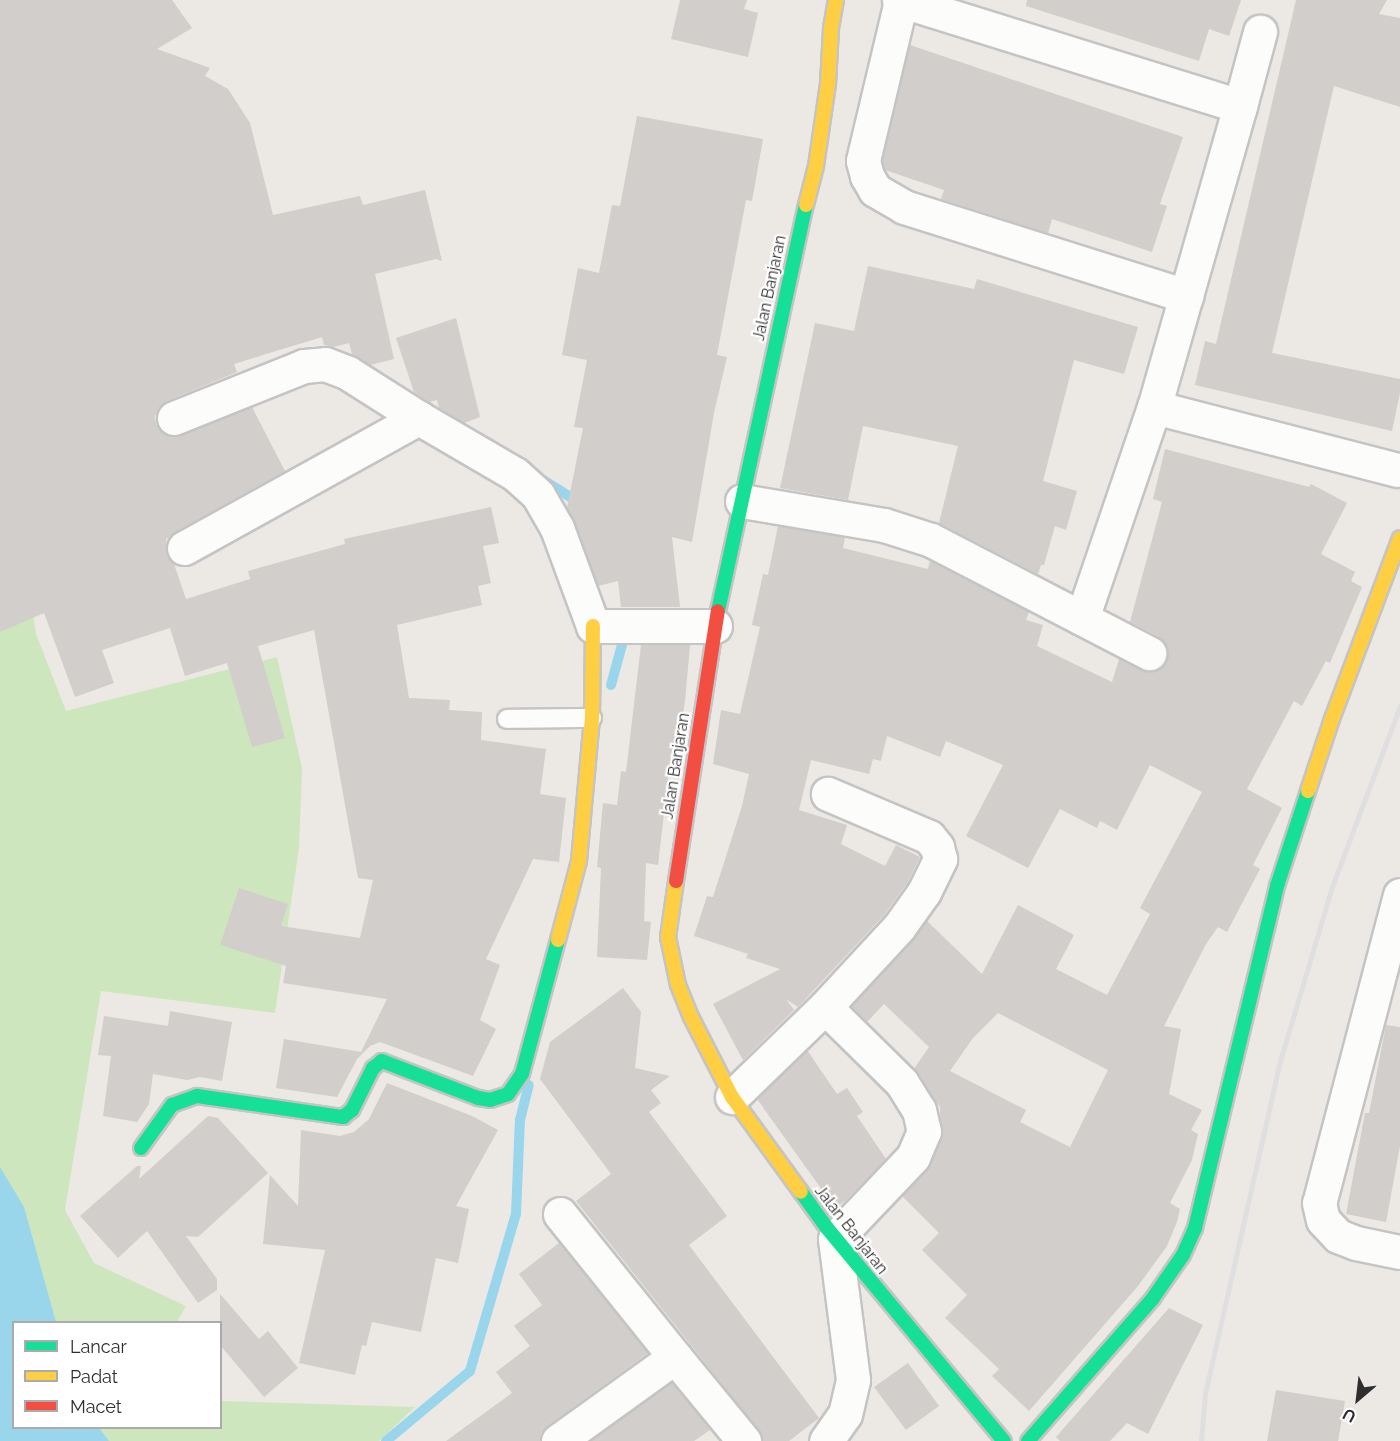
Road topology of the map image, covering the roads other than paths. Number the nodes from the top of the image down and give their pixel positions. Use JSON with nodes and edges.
{"nodes":[{"id":1,"x":836,"y":0,"type":"edge"},
{"id":2,"x":900,"y":0,"type":"edge"},
{"id":3,"x":1260,"y":32,"type":"dead end"},
{"id":4,"x":1240,"y":106,"type":"junction"},
{"id":5,"x":1186,"y":296,"type":"junction"},
{"id":6,"x":1154,"y":407,"type":"junction"},
{"id":7,"x":174,"y":418,"type":"dead end"},
{"id":8,"x":419,"y":418,"type":"junction"},
{"id":9,"x":1397,"y":470,"type":"dead end"},
{"id":10,"x":742,"y":501,"type":"junction"},
{"id":11,"x":1400,"y":538,"type":"edge"},
{"id":12,"x":184,"y":548,"type":"dead end"},
{"id":13,"x":1082,"y":618,"type":"junction"},
{"id":14,"x":699,"y":625,"type":"junction"},
{"id":15,"x":605,"y":626,"type":"junction"},
{"id":16,"x":1149,"y":653,"type":"dead end"},
{"id":17,"x":592,"y":717,"type":"junction"},
{"id":18,"x":507,"y":719,"type":"dead end"},
{"id":19,"x":828,"y":794,"type":"dead end"},
{"id":20,"x":1400,"y":895,"type":"edge"},
{"id":21,"x":825,"y":1006,"type":"junction"},
{"id":22,"x":732,"y":1097,"type":"junction"},
{"id":23,"x":141,"y":1148,"type":"dead end"},
{"id":24,"x":560,"y":1214,"type":"dead end"},
{"id":25,"x":835,"y":1239,"type":"junction"},
{"id":26,"x":1400,"y":1252,"type":"edge"},
{"id":27,"x":675,"y":1357,"type":"junction"},
{"id":28,"x":558,"y":1441,"type":"edge"},
{"id":29,"x":744,"y":1441,"type":"edge"},
{"id":30,"x":826,"y":1441,"type":"edge"},
{"id":31,"x":1004,"y":1441,"type":"edge"},
{"id":32,"x":1028,"y":1441,"type":"edge"}],
"edges":[{"from":1,"to":10,"type":"street","name":"Jalan Banjaran"},
{"from":2,"to":4,"type":"street"},
{"from":2,"to":5,"type":"street"},
{"from":3,"to":4,"type":"street"},
{"from":4,"to":5,"type":"street"},
{"from":5,"to":6,"type":"street"},
{"from":6,"to":9,"type":"street"},
{"from":6,"to":13,"type":"street"},
{"from":7,"to":8,"type":"street"},
{"from":8,"to":12,"type":"street"},
{"from":8,"to":15,"type":"street"},
{"from":10,"to":13,"type":"street"},
{"from":10,"to":14,"type":"street","name":"Jalan Banjaran"},
{"from":11,"to":32,"type":"street"},
{"from":13,"to":16,"type":"street"},
{"from":14,"to":15,"type":"street"},
{"from":14,"to":22,"type":"street","name":"Jalan Banjaran"},
{"from":15,"to":17,"type":"street"},
{"from":17,"to":18,"type":"lane"},
{"from":17,"to":23,"type":"street"},
{"from":19,"to":21,"type":"street"},
{"from":20,"to":26,"type":"street"},
{"from":21,"to":22,"type":"street"},
{"from":21,"to":25,"type":"street"},
{"from":22,"to":25,"type":"street","name":"Jalan Banjaran"},
{"from":24,"to":27,"type":"street"},
{"from":25,"to":30,"type":"street"},
{"from":25,"to":31,"type":"street","name":"Jalan Banjaran"},
{"from":27,"to":28,"type":"street"},
{"from":27,"to":29,"type":"street"}]}
